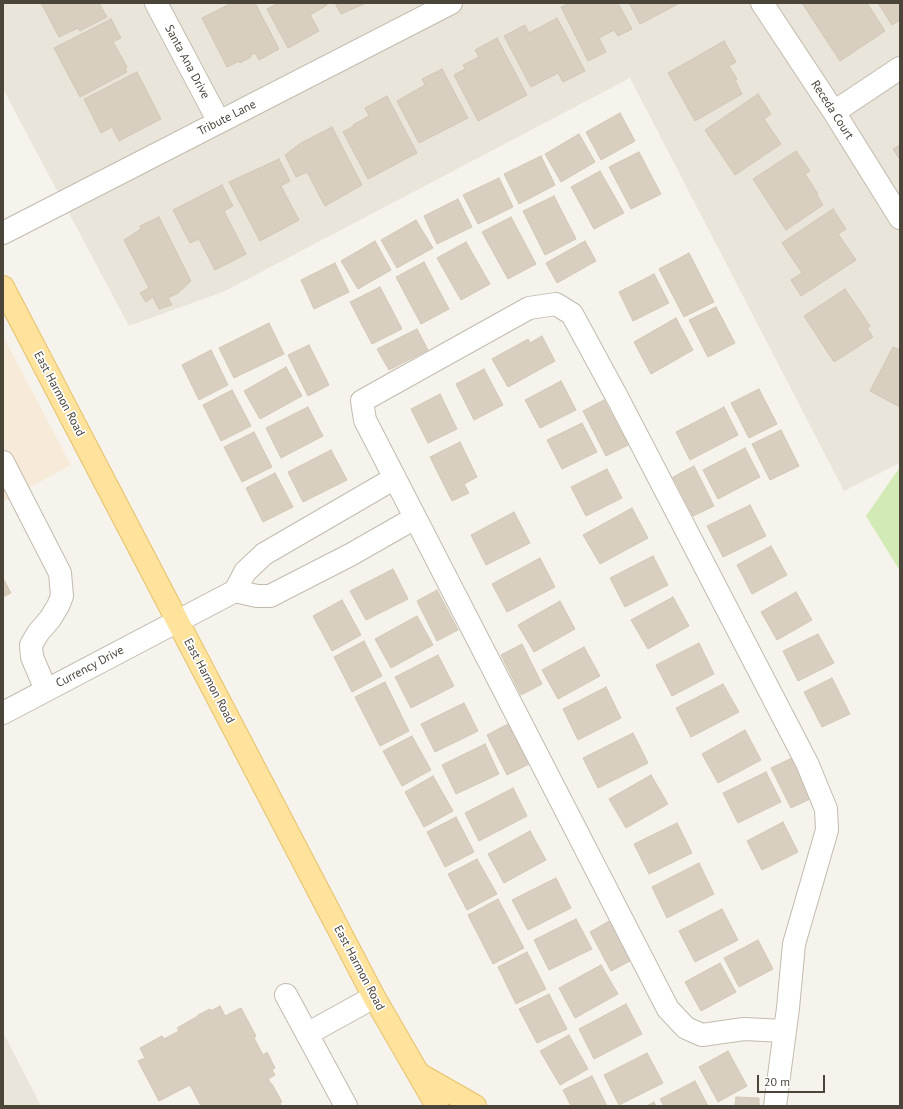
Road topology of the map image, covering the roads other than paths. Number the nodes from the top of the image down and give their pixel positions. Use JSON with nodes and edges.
{"nodes":[{"id":1,"x":156,"y":3,"type":"edge"},
{"id":2,"x":450,"y":3,"type":"edge"},
{"id":3,"x":762,"y":3,"type":"edge"},
{"id":4,"x":900,"y":68,"type":"edge"},
{"id":5,"x":834,"y":112,"type":"junction"},
{"id":6,"x":219,"y":122,"type":"junction"},
{"id":7,"x":900,"y":218,"type":"edge"},
{"id":8,"x":3,"y":233,"type":"edge"},
{"id":9,"x":3,"y":287,"type":"edge"},
{"id":10,"x":3,"y":462,"type":"edge"},
{"id":11,"x":395,"y":478,"type":"junction"},
{"id":12,"x":415,"y":518,"type":"junction"},
{"id":13,"x":235,"y":592,"type":"junction"},
{"id":14,"x":177,"y":621,"type":"junction"},
{"id":15,"x":46,"y":690,"type":"junction"},
{"id":16,"x":3,"y":713,"type":"edge"},
{"id":17,"x":286,"y":995,"type":"dead end"},
{"id":18,"x":374,"y":997,"type":"junction"},
{"id":19,"x":784,"y":1031,"type":"junction"},
{"id":20,"x":307,"y":1034,"type":"junction"},
{"id":21,"x":418,"y":1073,"type":"junction"},
{"id":22,"x":346,"y":1106,"type":"edge"},
{"id":23,"x":436,"y":1106,"type":"edge"},
{"id":24,"x":475,"y":1106,"type":"edge"},
{"id":25,"x":775,"y":1106,"type":"edge"}],
"edges":[{"from":1,"to":6,"type":"street","name":"Santa Ana Drive"},
{"from":2,"to":6,"type":"street","name":"Tribute Lane"},
{"from":3,"to":5,"type":"street","name":"Receda Court"},
{"from":4,"to":5,"type":"street"},
{"from":5,"to":7,"type":"street","name":"Receda Court"},
{"from":6,"to":8,"type":"street","name":"Tribute Lane"},
{"from":9,"to":14,"type":"main road","name":"East Harmon Road"},
{"from":10,"to":15,"type":"street"},
{"from":11,"to":12,"type":"street"},
{"from":11,"to":13,"type":"street"},
{"from":11,"to":19,"type":"street"},
{"from":12,"to":13,"type":"street"},
{"from":12,"to":19,"type":"street"},
{"from":13,"to":14,"type":"street","name":"Currency Drive"},
{"from":14,"to":15,"type":"street","name":"Currency Drive"},
{"from":14,"to":18,"type":"main road","name":"East Harmon Road"},
{"from":15,"to":16,"type":"street","name":"Currency Drive"},
{"from":17,"to":20,"type":"street"},
{"from":18,"to":20,"type":"street"},
{"from":18,"to":21,"type":"main road","name":"East Harmon Road"},
{"from":19,"to":25,"type":"street"},
{"from":20,"to":22,"type":"street"},
{"from":21,"to":23,"type":"main road","name":"East Harmon Road"},
{"from":21,"to":24,"type":"main road","name":"East Harmon Road"}]}
